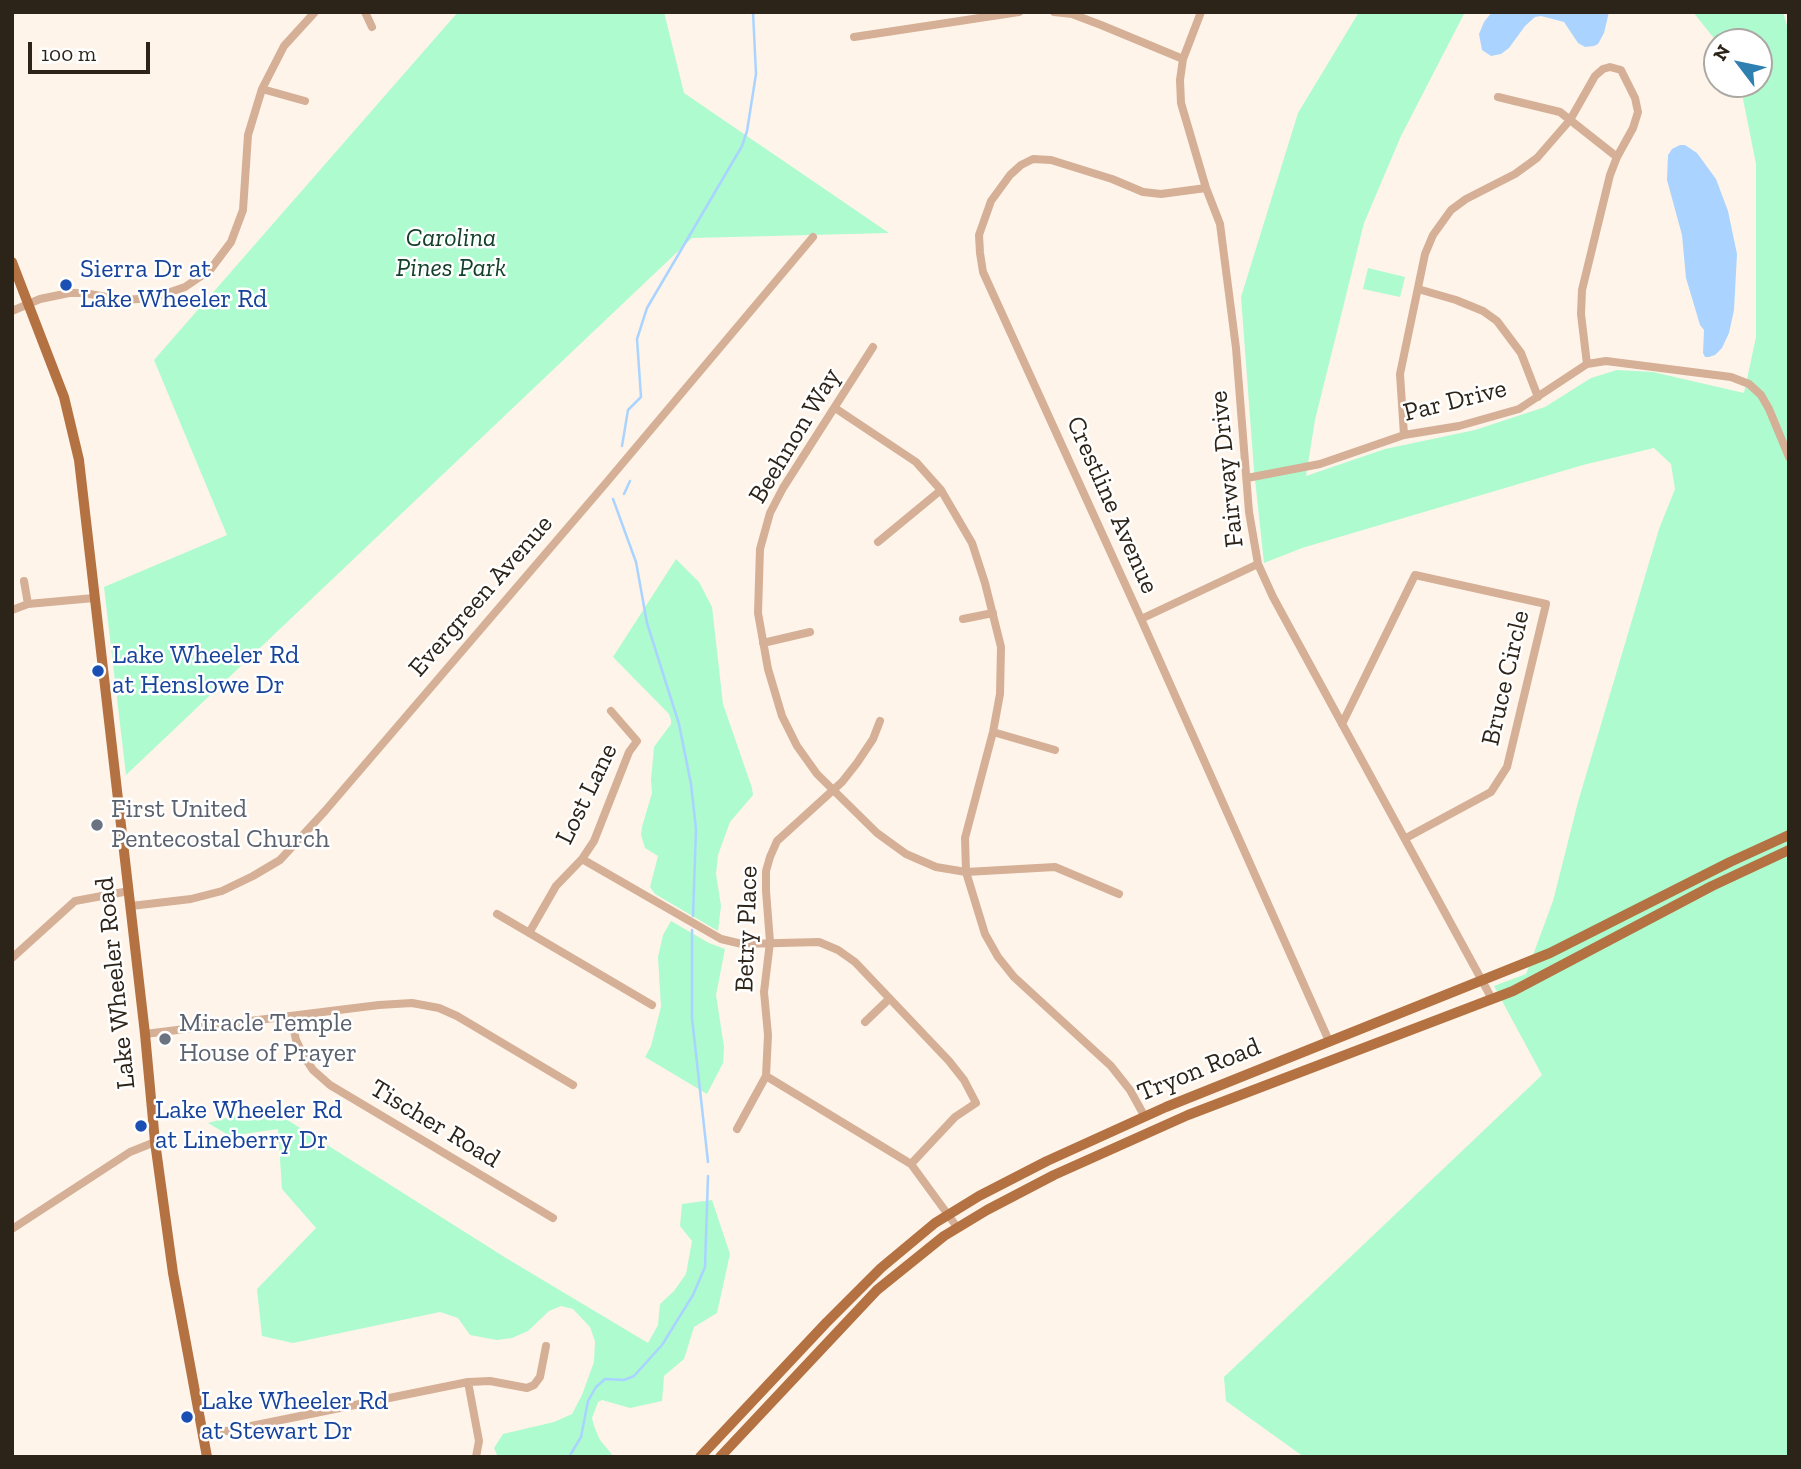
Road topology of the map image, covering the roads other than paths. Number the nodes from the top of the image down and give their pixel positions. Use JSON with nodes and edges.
{"nodes":[{"id":1,"x":314,"y":12,"type":"edge"},
{"id":2,"x":365,"y":12,"type":"edge"},
{"id":3,"x":1019,"y":12,"type":"edge"},
{"id":4,"x":1054,"y":12,"type":"edge"},
{"id":5,"x":1201,"y":12,"type":"edge"},
{"id":6,"x":372,"y":27,"type":"dead end"},
{"id":7,"x":854,"y":37,"type":"dead end"},
{"id":8,"x":1183,"y":59,"type":"junction"},
{"id":9,"x":262,"y":89,"type":"junction"},
{"id":10,"x":1498,"y":97,"type":"dead end"},
{"id":11,"x":305,"y":101,"type":"dead end"},
{"id":12,"x":1570,"y":120,"type":"junction"},
{"id":13,"x":1616,"y":157,"type":"junction"},
{"id":14,"x":1206,"y":188,"type":"junction"},
{"id":15,"x":813,"y":237,"type":"dead end"},
{"id":16,"x":12,"y":262,"type":"edge"},
{"id":17,"x":1418,"y":289,"type":"junction"},
{"id":18,"x":29,"y":304,"type":"junction"},
{"id":19,"x":12,"y":311,"type":"edge"},
{"id":20,"x":873,"y":347,"type":"dead end"},
{"id":21,"x":1587,"y":364,"type":"junction"},
{"id":22,"x":1538,"y":397,"type":"junction"},
{"id":23,"x":835,"y":408,"type":"junction"},
{"id":24,"x":1404,"y":435,"type":"junction"},
{"id":25,"x":1789,"y":457,"type":"edge"},
{"id":26,"x":1247,"y":478,"type":"junction"},
{"id":27,"x":941,"y":490,"type":"junction"},
{"id":28,"x":878,"y":542,"type":"dead end"},
{"id":29,"x":1258,"y":564,"type":"junction"},
{"id":30,"x":24,"y":581,"type":"dead end"},
{"id":31,"x":94,"y":597,"type":"junction"},
{"id":32,"x":28,"y":604,"type":"junction"},
{"id":33,"x":12,"y":610,"type":"edge"},
{"id":34,"x":993,"y":613,"type":"junction"},
{"id":35,"x":963,"y":619,"type":"dead end"},
{"id":36,"x":1142,"y":619,"type":"junction"},
{"id":37,"x":810,"y":632,"type":"dead end"},
{"id":38,"x":762,"y":643,"type":"junction"},
{"id":39,"x":611,"y":711,"type":"dead end"},
{"id":40,"x":880,"y":721,"type":"dead end"},
{"id":41,"x":1342,"y":724,"type":"junction"},
{"id":42,"x":993,"y":732,"type":"junction"},
{"id":43,"x":1055,"y":750,"type":"dead end"},
{"id":44,"x":832,"y":790,"type":"junction"},
{"id":45,"x":1789,"y":835,"type":"edge"},
{"id":46,"x":1406,"y":838,"type":"junction"},
{"id":47,"x":1789,"y":850,"type":"edge"},
{"id":48,"x":582,"y":859,"type":"junction"},
{"id":49,"x":966,"y":872,"type":"junction"},
{"id":50,"x":129,"y":891,"type":"junction"},
{"id":51,"x":1119,"y":894,"type":"dead end"},
{"id":52,"x":131,"y":906,"type":"junction"},
{"id":53,"x":497,"y":914,"type":"dead end"},
{"id":54,"x":529,"y":933,"type":"junction"},
{"id":55,"x":770,"y":942,"type":"junction"},
{"id":56,"x":12,"y":958,"type":"edge"},
{"id":57,"x":1483,"y":980,"type":"junction"},
{"id":58,"x":888,"y":999,"type":"junction"},
{"id":59,"x":1492,"y":999,"type":"junction"},
{"id":60,"x":652,"y":1004,"type":"dead end"},
{"id":61,"x":290,"y":1017,"type":"junction"},
{"id":62,"x":865,"y":1022,"type":"dead end"},
{"id":63,"x":145,"y":1034,"type":"junction"},
{"id":64,"x":1329,"y":1041,"type":"junction"},
{"id":65,"x":766,"y":1076,"type":"junction"},
{"id":66,"x":573,"y":1085,"type":"dead end"},
{"id":67,"x":1144,"y":1116,"type":"junction"},
{"id":68,"x":737,"y":1129,"type":"dead end"},
{"id":69,"x":155,"y":1143,"type":"junction"},
{"id":70,"x":911,"y":1164,"type":"junction"},
{"id":71,"x":948,"y":1215,"type":"junction"},
{"id":72,"x":553,"y":1218,"type":"dead end"},
{"id":73,"x":957,"y":1227,"type":"junction"},
{"id":74,"x":12,"y":1230,"type":"edge"},
{"id":75,"x":546,"y":1346,"type":"dead end"},
{"id":76,"x":468,"y":1382,"type":"junction"},
{"id":77,"x":202,"y":1436,"type":"junction"},
{"id":78,"x":207,"y":1457,"type":"edge"},
{"id":79,"x":476,"y":1457,"type":"edge"},
{"id":80,"x":700,"y":1457,"type":"edge"},
{"id":81,"x":720,"y":1457,"type":"edge"}],
"edges":[{"from":1,"to":9,"type":"street"},
{"from":2,"to":6,"type":"street"},
{"from":3,"to":7,"type":"street"},
{"from":4,"to":8,"type":"street"},
{"from":5,"to":8,"type":"street","name":"Fairway Drive"},
{"from":8,"to":14,"type":"street","name":"Fairway Drive"},
{"from":9,"to":11,"type":"street"},
{"from":9,"to":18,"type":"street"},
{"from":10,"to":12,"type":"street"},
{"from":12,"to":13,"type":"street"},
{"from":12,"to":13,"type":"street"},
{"from":12,"to":17,"type":"street"},
{"from":13,"to":21,"type":"street"},
{"from":14,"to":26,"type":"street","name":"Fairway Drive"},
{"from":14,"to":36,"type":"street","name":"Crestline Avenue"},
{"from":15,"to":52,"type":"street","name":"Evergreen Avenue"},
{"from":16,"to":18,"type":"main road","name":"Lake Wheeler Road"},
{"from":17,"to":22,"type":"street"},
{"from":17,"to":24,"type":"street"},
{"from":18,"to":19,"type":"street"},
{"from":18,"to":31,"type":"main road","name":"Lake Wheeler Road"},
{"from":20,"to":23,"type":"street","name":"Beehnon Way"},
{"from":21,"to":22,"type":"street","name":"Par Drive"},
{"from":21,"to":25,"type":"street"},
{"from":22,"to":24,"type":"street","name":"Par Drive"},
{"from":23,"to":27,"type":"street"},
{"from":23,"to":38,"type":"street","name":"Beehnon Way"},
{"from":24,"to":26,"type":"street","name":"Par Drive"},
{"from":26,"to":29,"type":"street","name":"Fairway Drive"},
{"from":27,"to":28,"type":"street"},
{"from":27,"to":34,"type":"street"},
{"from":29,"to":36,"type":"street"},
{"from":29,"to":41,"type":"street","name":"Fairway Drive"},
{"from":30,"to":32,"type":"street"},
{"from":31,"to":32,"type":"street"},
{"from":31,"to":50,"type":"main road","name":"Lake Wheeler Road"},
{"from":32,"to":33,"type":"street"},
{"from":34,"to":35,"type":"street"},
{"from":34,"to":42,"type":"street"},
{"from":36,"to":64,"type":"street","name":"Crestline Avenue"},
{"from":37,"to":38,"type":"street"},
{"from":38,"to":44,"type":"street","name":"Beehnon Way"},
{"from":39,"to":48,"type":"street","name":"Lost Lane"},
{"from":40,"to":44,"type":"street","name":"Betry Place"},
{"from":41,"to":46,"type":"street","name":"Fairway Drive"},
{"from":41,"to":46,"type":"street","name":"Bruce Circle"},
{"from":42,"to":43,"type":"street"},
{"from":42,"to":49,"type":"street"},
{"from":44,"to":49,"type":"street","name":"Beehnon Way"},
{"from":44,"to":55,"type":"street","name":"Betry Place"},
{"from":45,"to":57,"type":"main road","name":"Tryon Road"},
{"from":46,"to":57,"type":"street","name":"Fairway Drive"},
{"from":47,"to":59,"type":"main road","name":"Tryon Road"},
{"from":48,"to":54,"type":"street","name":"Lost Lane"},
{"from":48,"to":55,"type":"street"},
{"from":49,"to":51,"type":"street","name":"Beehnon Way"},
{"from":49,"to":67,"type":"street"},
{"from":50,"to":52,"type":"main road","name":"Lake Wheeler Road"},
{"from":50,"to":56,"type":"street"},
{"from":52,"to":63,"type":"main road","name":"Lake Wheeler Road"},
{"from":53,"to":54,"type":"street"},
{"from":54,"to":60,"type":"street"},
{"from":55,"to":58,"type":"street"},
{"from":55,"to":65,"type":"street","name":"Betry Place"},
{"from":57,"to":59,"type":"street","name":"Fairway Drive"},
{"from":57,"to":64,"type":"main road","name":"Tryon Road"},
{"from":58,"to":62,"type":"street"},
{"from":58,"to":70,"type":"street"},
{"from":59,"to":73,"type":"main road","name":"Tryon Road"},
{"from":61,"to":63,"type":"street"},
{"from":61,"to":66,"type":"street"},
{"from":61,"to":72,"type":"street","name":"Tischer Road"},
{"from":63,"to":69,"type":"main road","name":"Lake Wheeler Road"},
{"from":64,"to":67,"type":"main road","name":"Tryon Road"},
{"from":65,"to":68,"type":"street","name":"Betry Place"},
{"from":65,"to":70,"type":"street"},
{"from":67,"to":71,"type":"main road","name":"Tryon Road"},
{"from":69,"to":74,"type":"street"},
{"from":69,"to":77,"type":"main road","name":"Lake Wheeler Road"},
{"from":70,"to":71,"type":"street"},
{"from":71,"to":73,"type":"street"},
{"from":71,"to":80,"type":"main road","name":"Tryon Road"},
{"from":73,"to":81,"type":"main road","name":"Tryon Road"},
{"from":75,"to":76,"type":"street"},
{"from":76,"to":77,"type":"street"},
{"from":76,"to":79,"type":"street"},
{"from":77,"to":78,"type":"main road","name":"Lake Wheeler Road"}]}
